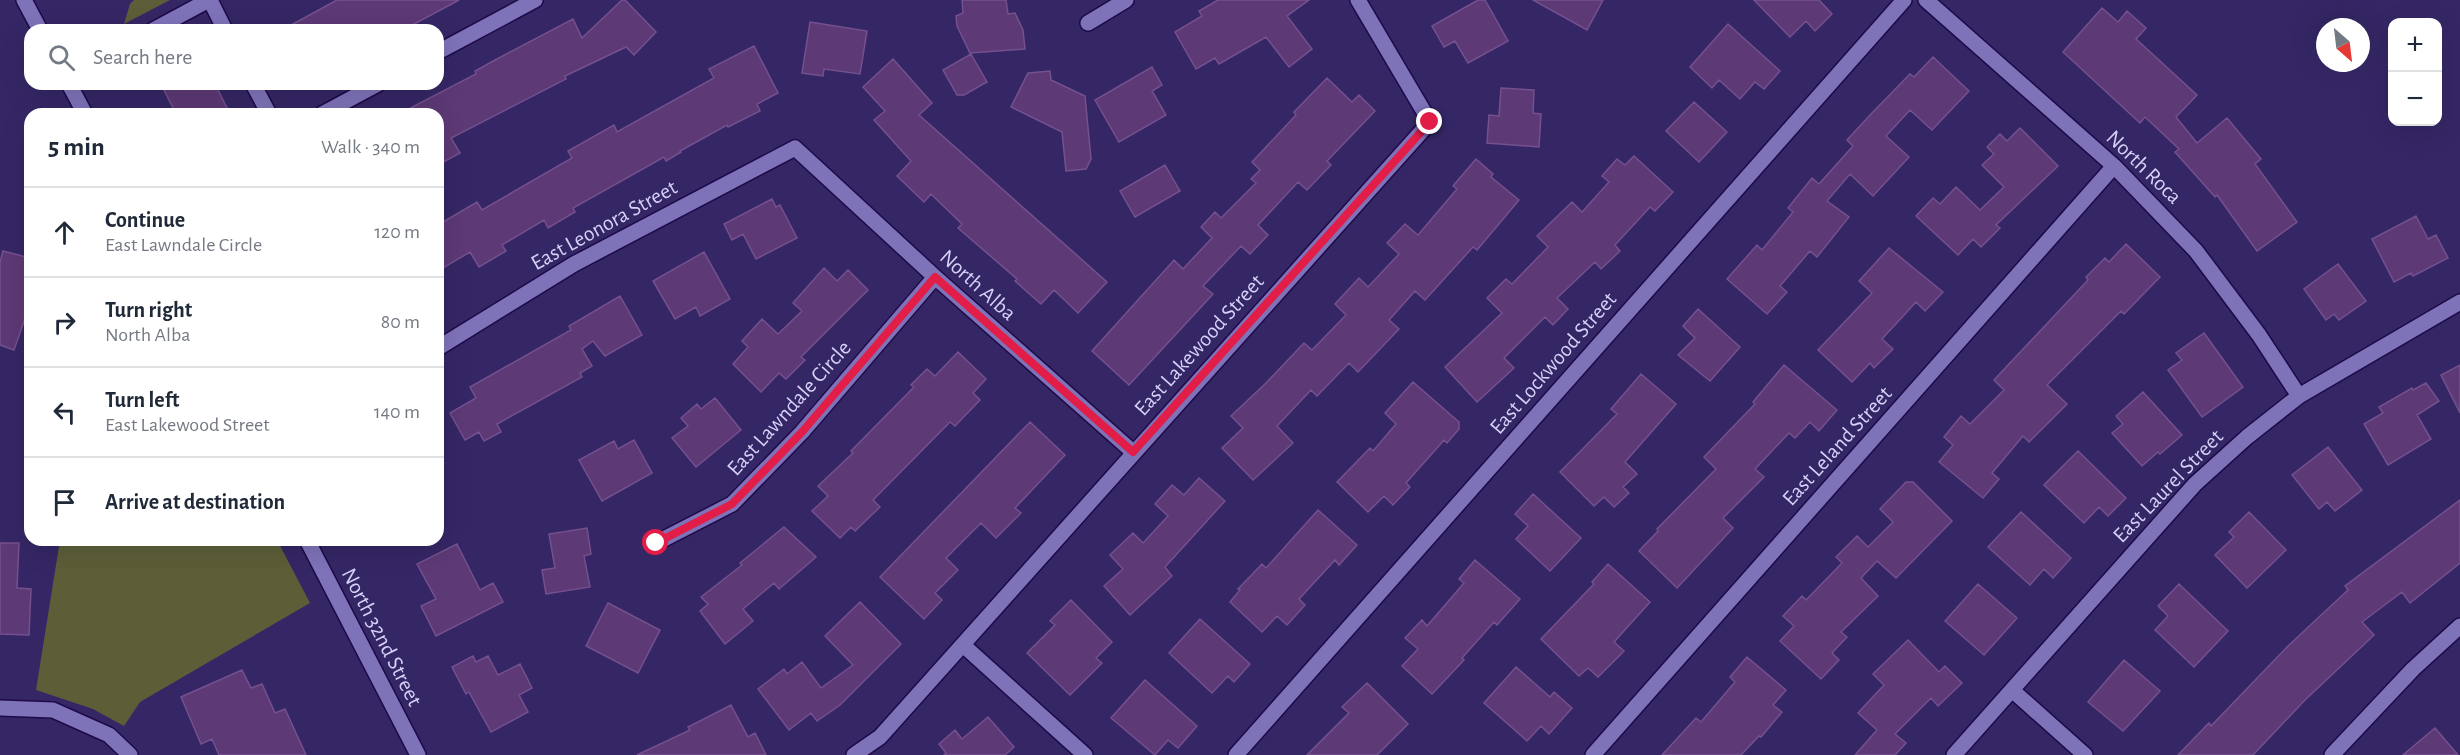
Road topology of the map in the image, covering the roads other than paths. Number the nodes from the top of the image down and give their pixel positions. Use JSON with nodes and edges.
{"nodes":[{"id":1,"x":24,"y":0,"type":"edge"},
{"id":2,"x":209,"y":0,"type":"edge"},
{"id":3,"x":535,"y":0,"type":"edge"},
{"id":4,"x":1126,"y":0,"type":"edge"},
{"id":5,"x":1358,"y":0,"type":"edge"},
{"id":6,"x":1904,"y":0,"type":"edge"},
{"id":7,"x":1926,"y":0,"type":"edge"},
{"id":8,"x":1088,"y":23,"type":"dead end"},
{"id":9,"x":37,"y":24,"type":"edge"},
{"id":10,"x":164,"y":24,"type":"edge"},
{"id":11,"x":222,"y":24,"type":"edge"},
{"id":12,"x":444,"y":49,"type":"edge"},
{"id":13,"x":72,"y":90,"type":"edge"},
{"id":14,"x":256,"y":90,"type":"edge"},
{"id":15,"x":367,"y":90,"type":"edge"},
{"id":16,"x":82,"y":108,"type":"edge"},
{"id":17,"x":266,"y":108,"type":"edge"},
{"id":18,"x":333,"y":108,"type":"edge"},
{"id":19,"x":795,"y":148,"type":"joint"},
{"id":20,"x":2114,"y":166,"type":"junction"},
{"id":21,"x":935,"y":277,"type":"junction"},
{"id":22,"x":2460,"y":302,"type":"edge"},
{"id":23,"x":444,"y":344,"type":"edge"},
{"id":24,"x":2299,"y":396,"type":"junction"},
{"id":25,"x":1133,"y":452,"type":"junction"},
{"id":26,"x":656,"y":543,"type":"dead end"},
{"id":27,"x":310,"y":546,"type":"edge"},
{"id":28,"x":2460,"y":626,"type":"edge"},
{"id":29,"x":963,"y":645,"type":"junction"},
{"id":30,"x":2012,"y":690,"type":"junction"},
{"id":31,"x":0,"y":708,"type":"edge"},
{"id":32,"x":130,"y":755,"type":"edge"},
{"id":33,"x":418,"y":755,"type":"edge"},
{"id":34,"x":854,"y":755,"type":"edge"},
{"id":35,"x":1085,"y":755,"type":"edge"},
{"id":36,"x":1236,"y":755,"type":"edge"},
{"id":37,"x":1593,"y":755,"type":"edge"},
{"id":38,"x":1954,"y":755,"type":"edge"},
{"id":39,"x":2085,"y":755,"type":"edge"},
{"id":40,"x":2332,"y":755,"type":"edge"}],
"edges":[{"from":1,"to":9,"type":"street"},
{"from":2,"to":10,"type":"street"},
{"from":2,"to":11,"type":"street"},
{"from":3,"to":12,"type":"street"},
{"from":4,"to":8,"type":"street"},
{"from":5,"to":25,"type":"street","name":"East Lakewood Street"},
{"from":6,"to":36,"type":"street","name":"East Lockwood Street"},
{"from":7,"to":20,"type":"street","name":"North Roca"},
{"from":13,"to":16,"type":"street"},
{"from":14,"to":17,"type":"street"},
{"from":15,"to":18,"type":"street"},
{"from":19,"to":21,"type":"street","name":"North Alba"},
{"from":19,"to":23,"type":"street","name":"East Leonora Street"},
{"from":20,"to":24,"type":"street","name":"North Roca"},
{"from":20,"to":37,"type":"street","name":"East Leland Street"},
{"from":21,"to":25,"type":"street","name":"North Alba"},
{"from":21,"to":26,"type":"street","name":"East Lawndale Circle"},
{"from":22,"to":24,"type":"street","name":"East Laurel Street"},
{"from":24,"to":30,"type":"street","name":"East Laurel Street"},
{"from":25,"to":29,"type":"street","name":"East Lakewood Street"},
{"from":27,"to":33,"type":"street","name":"North 32nd Street"},
{"from":28,"to":40,"type":"street"},
{"from":29,"to":34,"type":"street","name":"East Lakewood Street"},
{"from":29,"to":35,"type":"street"},
{"from":30,"to":38,"type":"street","name":"East Laurel Street"},
{"from":30,"to":39,"type":"street"},
{"from":31,"to":32,"type":"street"}]}
